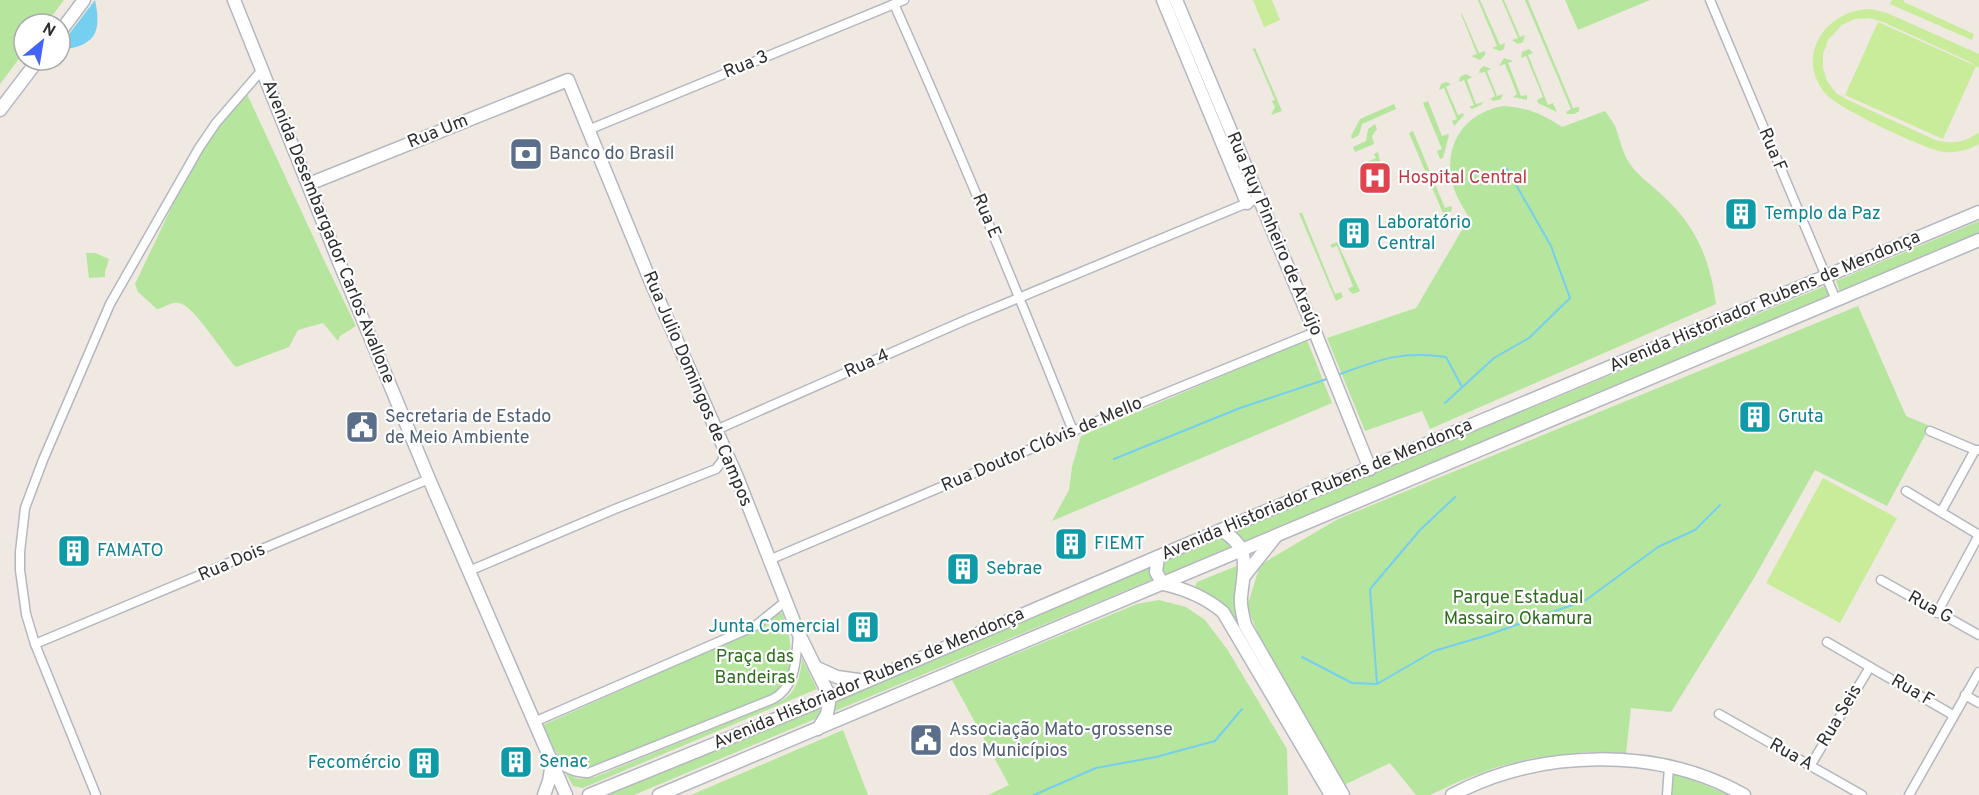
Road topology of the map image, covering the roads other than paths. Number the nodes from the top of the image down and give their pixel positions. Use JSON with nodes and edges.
{"nodes":[{"id":1,"x":76,"y":0,"type":"edge"},
{"id":2,"x":84,"y":0,"type":"edge"},
{"id":3,"x":234,"y":0,"type":"edge"},
{"id":4,"x":904,"y":0,"type":"edge"},
{"id":5,"x":1163,"y":0,"type":"edge"},
{"id":6,"x":1176,"y":0,"type":"edge"},
{"id":7,"x":1710,"y":0,"type":"edge"},
{"id":8,"x":894,"y":4,"type":"junction"},
{"id":9,"x":66,"y":12,"type":"edge"},
{"id":10,"x":72,"y":16,"type":"edge"},
{"id":11,"x":262,"y":69,"type":"junction"},
{"id":12,"x":21,"y":72,"type":"edge"},
{"id":13,"x":29,"y":72,"type":"edge"},
{"id":14,"x":567,"y":80,"type":"joint"},
{"id":15,"x":0,"y":99,"type":"edge"},
{"id":16,"x":0,"y":110,"type":"edge"},
{"id":17,"x":588,"y":130,"type":"junction"},
{"id":18,"x":309,"y":184,"type":"junction"},
{"id":19,"x":1252,"y":200,"type":"junction"},
{"id":20,"x":1979,"y":212,"type":"edge"},
{"id":21,"x":1979,"y":240,"type":"edge"},
{"id":22,"x":1825,"y":277,"type":"junction"},
{"id":23,"x":1019,"y":297,"type":"junction"},
{"id":24,"x":1836,"y":300,"type":"junction"},
{"id":25,"x":1315,"y":332,"type":"junction"},
{"id":26,"x":716,"y":430,"type":"junction"},
{"id":27,"x":1073,"y":431,"type":"junction"},
{"id":28,"x":1930,"y":431,"type":"dead end"},
{"id":29,"x":723,"y":447,"type":"junction"},
{"id":30,"x":1977,"y":450,"type":"edge"},
{"id":31,"x":716,"y":469,"type":"junction"},
{"id":32,"x":1370,"y":469,"type":"junction"},
{"id":33,"x":737,"y":477,"type":"junction"},
{"id":34,"x":429,"y":479,"type":"junction"},
{"id":35,"x":1906,"y":491,"type":"dead end"},
{"id":36,"x":1941,"y":512,"type":"junction"},
{"id":37,"x":1221,"y":530,"type":"junction"},
{"id":38,"x":1979,"y":535,"type":"edge"},
{"id":39,"x":1277,"y":536,"type":"junction"},
{"id":40,"x":1242,"y":549,"type":"junction"},
{"id":41,"x":1158,"y":557,"type":"junction"},
{"id":42,"x":769,"y":560,"type":"junction"},
{"id":43,"x":469,"y":571,"type":"junction"},
{"id":44,"x":1245,"y":575,"type":"junction"},
{"id":45,"x":1881,"y":580,"type":"dead end"},
{"id":46,"x":1163,"y":584,"type":"junction"},
{"id":47,"x":786,"y":600,"type":"junction"},
{"id":48,"x":1937,"y":613,"type":"junction"},
{"id":49,"x":798,"y":632,"type":"junction"},
{"id":50,"x":1979,"y":635,"type":"edge"},
{"id":51,"x":1827,"y":642,"type":"dead end"},
{"id":52,"x":35,"y":645,"type":"junction"},
{"id":53,"x":815,"y":666,"type":"junction"},
{"id":54,"x":1870,"y":667,"type":"junction"},
{"id":55,"x":1979,"y":672,"type":"edge"},
{"id":56,"x":867,"y":681,"type":"junction"},
{"id":57,"x":1965,"y":695,"type":"junction"},
{"id":58,"x":830,"y":697,"type":"junction"},
{"id":59,"x":1979,"y":703,"type":"edge"},
{"id":60,"x":1288,"y":710,"type":"junction"},
{"id":61,"x":1719,"y":714,"type":"dead end"},
{"id":62,"x":1953,"y":716,"type":"junction"},
{"id":63,"x":534,"y":722,"type":"junction"},
{"id":64,"x":818,"y":729,"type":"junction"},
{"id":65,"x":550,"y":757,"type":"junction"},
{"id":66,"x":1810,"y":766,"type":"junction"},
{"id":67,"x":1669,"y":767,"type":"junction"},
{"id":68,"x":1468,"y":791,"type":"edge"},
{"id":69,"x":96,"y":795,"type":"edge"},
{"id":70,"x":544,"y":795,"type":"edge"},
{"id":71,"x":566,"y":795,"type":"edge"},
{"id":72,"x":589,"y":795,"type":"edge"},
{"id":73,"x":659,"y":795,"type":"edge"},
{"id":74,"x":1330,"y":795,"type":"edge"},
{"id":75,"x":1343,"y":795,"type":"edge"},
{"id":76,"x":1452,"y":795,"type":"edge"},
{"id":77,"x":1667,"y":795,"type":"edge"},
{"id":78,"x":1744,"y":795,"type":"edge"},
{"id":79,"x":1860,"y":795,"type":"edge"},
{"id":80,"x":1909,"y":795,"type":"edge"}],
"edges":[{"from":1,"to":9,"type":"main road"},
{"from":2,"to":10,"type":"main road"},
{"from":3,"to":11,"type":"main road","name":"Avenida Desembargador Carlos Avallone"},
{"from":4,"to":8,"type":"street","name":"Rua 3"},
{"from":5,"to":19,"type":"main road","name":"Rua Ruy Pinheiro de Araújo"},
{"from":6,"to":19,"type":"main road","name":"Rua Ruy Pinheiro de Araújo"},
{"from":7,"to":22,"type":"street","name":"Rua F"},
{"from":8,"to":17,"type":"street","name":"Rua 3"},
{"from":8,"to":23,"type":"street","name":"Rua E"},
{"from":11,"to":18,"type":"main road","name":"Avenida Desembargador Carlos Avallone"},
{"from":11,"to":52,"type":"street"},
{"from":12,"to":15,"type":"main road"},
{"from":13,"to":16,"type":"main road"},
{"from":14,"to":17,"type":"main road","name":"Rua Julio Domingos de Campos"},
{"from":14,"to":18,"type":"main road","name":"Rua Um"},
{"from":17,"to":26,"type":"main road","name":"Rua Julio Domingos de Campos"},
{"from":18,"to":34,"type":"main road","name":"Avenida Desembargador Carlos Avallone"},
{"from":19,"to":23,"type":"street","name":"Rua 4"},
{"from":19,"to":25,"type":"main road","name":"Rua Ruy Pinheiro de Araújo"},
{"from":20,"to":22,"type":"main road","name":"Avenida Historiador Rubens de Mendonça"},
{"from":21,"to":24,"type":"main road","name":"Avenida Historiador Rubens de Mendonça"},
{"from":22,"to":24,"type":"street","name":"Rua F"},
{"from":22,"to":32,"type":"main road","name":"Avenida Historiador Rubens de Mendonça"},
{"from":23,"to":26,"type":"street","name":"Rua 4"},
{"from":23,"to":27,"type":"street","name":"Rua E"},
{"from":24,"to":39,"type":"main road","name":"Avenida Historiador Rubens de Mendonça"},
{"from":25,"to":27,"type":"street","name":"Rua Doutor Clóvis de Mello"},
{"from":25,"to":32,"type":"main road","name":"Rua Ruy Pinheiro de Araújo"},
{"from":26,"to":29,"type":"main road","name":"Rua Julio Domingos de Campos"},
{"from":27,"to":42,"type":"street","name":"Rua Doutor Clóvis de Mello"},
{"from":28,"to":30,"type":"street"},
{"from":29,"to":31,"type":"street"},
{"from":29,"to":33,"type":"main road","name":"Rua Julio Domingos de Campos"},
{"from":30,"to":36,"type":"street"},
{"from":31,"to":33,"type":"street"},
{"from":31,"to":43,"type":"street"},
{"from":32,"to":37,"type":"main road","name":"Avenida Historiador Rubens de Mendonça"},
{"from":33,"to":42,"type":"main road","name":"Rua Julio Domingos de Campos"},
{"from":34,"to":43,"type":"main road","name":"Avenida Desembargador Carlos Avallone"},
{"from":34,"to":52,"type":"street","name":"Rua Dois"},
{"from":35,"to":36,"type":"street"},
{"from":36,"to":38,"type":"street"},
{"from":37,"to":40,"type":"main road"},
{"from":37,"to":41,"type":"main road","name":"Avenida Historiador Rubens de Mendonça"},
{"from":38,"to":48,"type":"street"},
{"from":39,"to":40,"type":"main road","name":"Avenida Historiador Rubens de Mendonça"},
{"from":39,"to":44,"type":"main road"},
{"from":40,"to":44,"type":"main road"},
{"from":40,"to":46,"type":"main road","name":"Avenida Historiador Rubens de Mendonça"},
{"from":41,"to":46,"type":"main road"},
{"from":41,"to":56,"type":"main road","name":"Avenida Historiador Rubens de Mendonça"},
{"from":42,"to":47,"type":"main road","name":"Rua Julio Domingos de Campos"},
{"from":43,"to":63,"type":"main road","name":"Avenida Desembargador Carlos Avallone"},
{"from":44,"to":60,"type":"main road"},
{"from":45,"to":48,"type":"street","name":"Rua G"},
{"from":46,"to":60,"type":"main road"},
{"from":46,"to":64,"type":"main road","name":"Avenida Historiador Rubens de Mendonça"},
{"from":47,"to":49,"type":"main road","name":"Rua Julio Domingos de Campos"},
{"from":47,"to":63,"type":"street"},
{"from":48,"to":50,"type":"street","name":"Rua G"},
{"from":49,"to":53,"type":"main road","name":"Rua Julio Domingos de Campos"},
{"from":49,"to":65,"type":"street"},
{"from":51,"to":54,"type":"street","name":"Rua F"},
{"from":52,"to":69,"type":"street"},
{"from":53,"to":56,"type":"main road"},
{"from":53,"to":58,"type":"main road","name":"Rua Julio Domingos de Campos"},
{"from":54,"to":62,"type":"street","name":"Rua F"},
{"from":54,"to":66,"type":"street","name":"Rua Seis"},
{"from":55,"to":57,"type":"street"},
{"from":56,"to":58,"type":"main road","name":"Avenida Historiador Rubens de Mendonça"},
{"from":57,"to":59,"type":"street"},
{"from":57,"to":62,"type":"street"},
{"from":58,"to":64,"type":"main road"},
{"from":58,"to":72,"type":"main road","name":"Avenida Historiador Rubens de Mendonça"},
{"from":60,"to":74,"type":"main road"},
{"from":60,"to":75,"type":"main road"},
{"from":61,"to":66,"type":"street","name":"Rua A"},
{"from":62,"to":80,"type":"street"},
{"from":63,"to":65,"type":"main road","name":"Avenida Desembargador Carlos Avallone"},
{"from":64,"to":73,"type":"main road","name":"Avenida Historiador Rubens de Mendonça"},
{"from":65,"to":70,"type":"main road"},
{"from":65,"to":71,"type":"main road","name":"Avenida Desembargador Carlos Avallone"},
{"from":66,"to":79,"type":"street","name":"Rua A"},
{"from":67,"to":68,"type":"main road"},
{"from":67,"to":77,"type":"street"},
{"from":67,"to":78,"type":"main road"},
{"from":68,"to":76,"type":"main road"}]}
